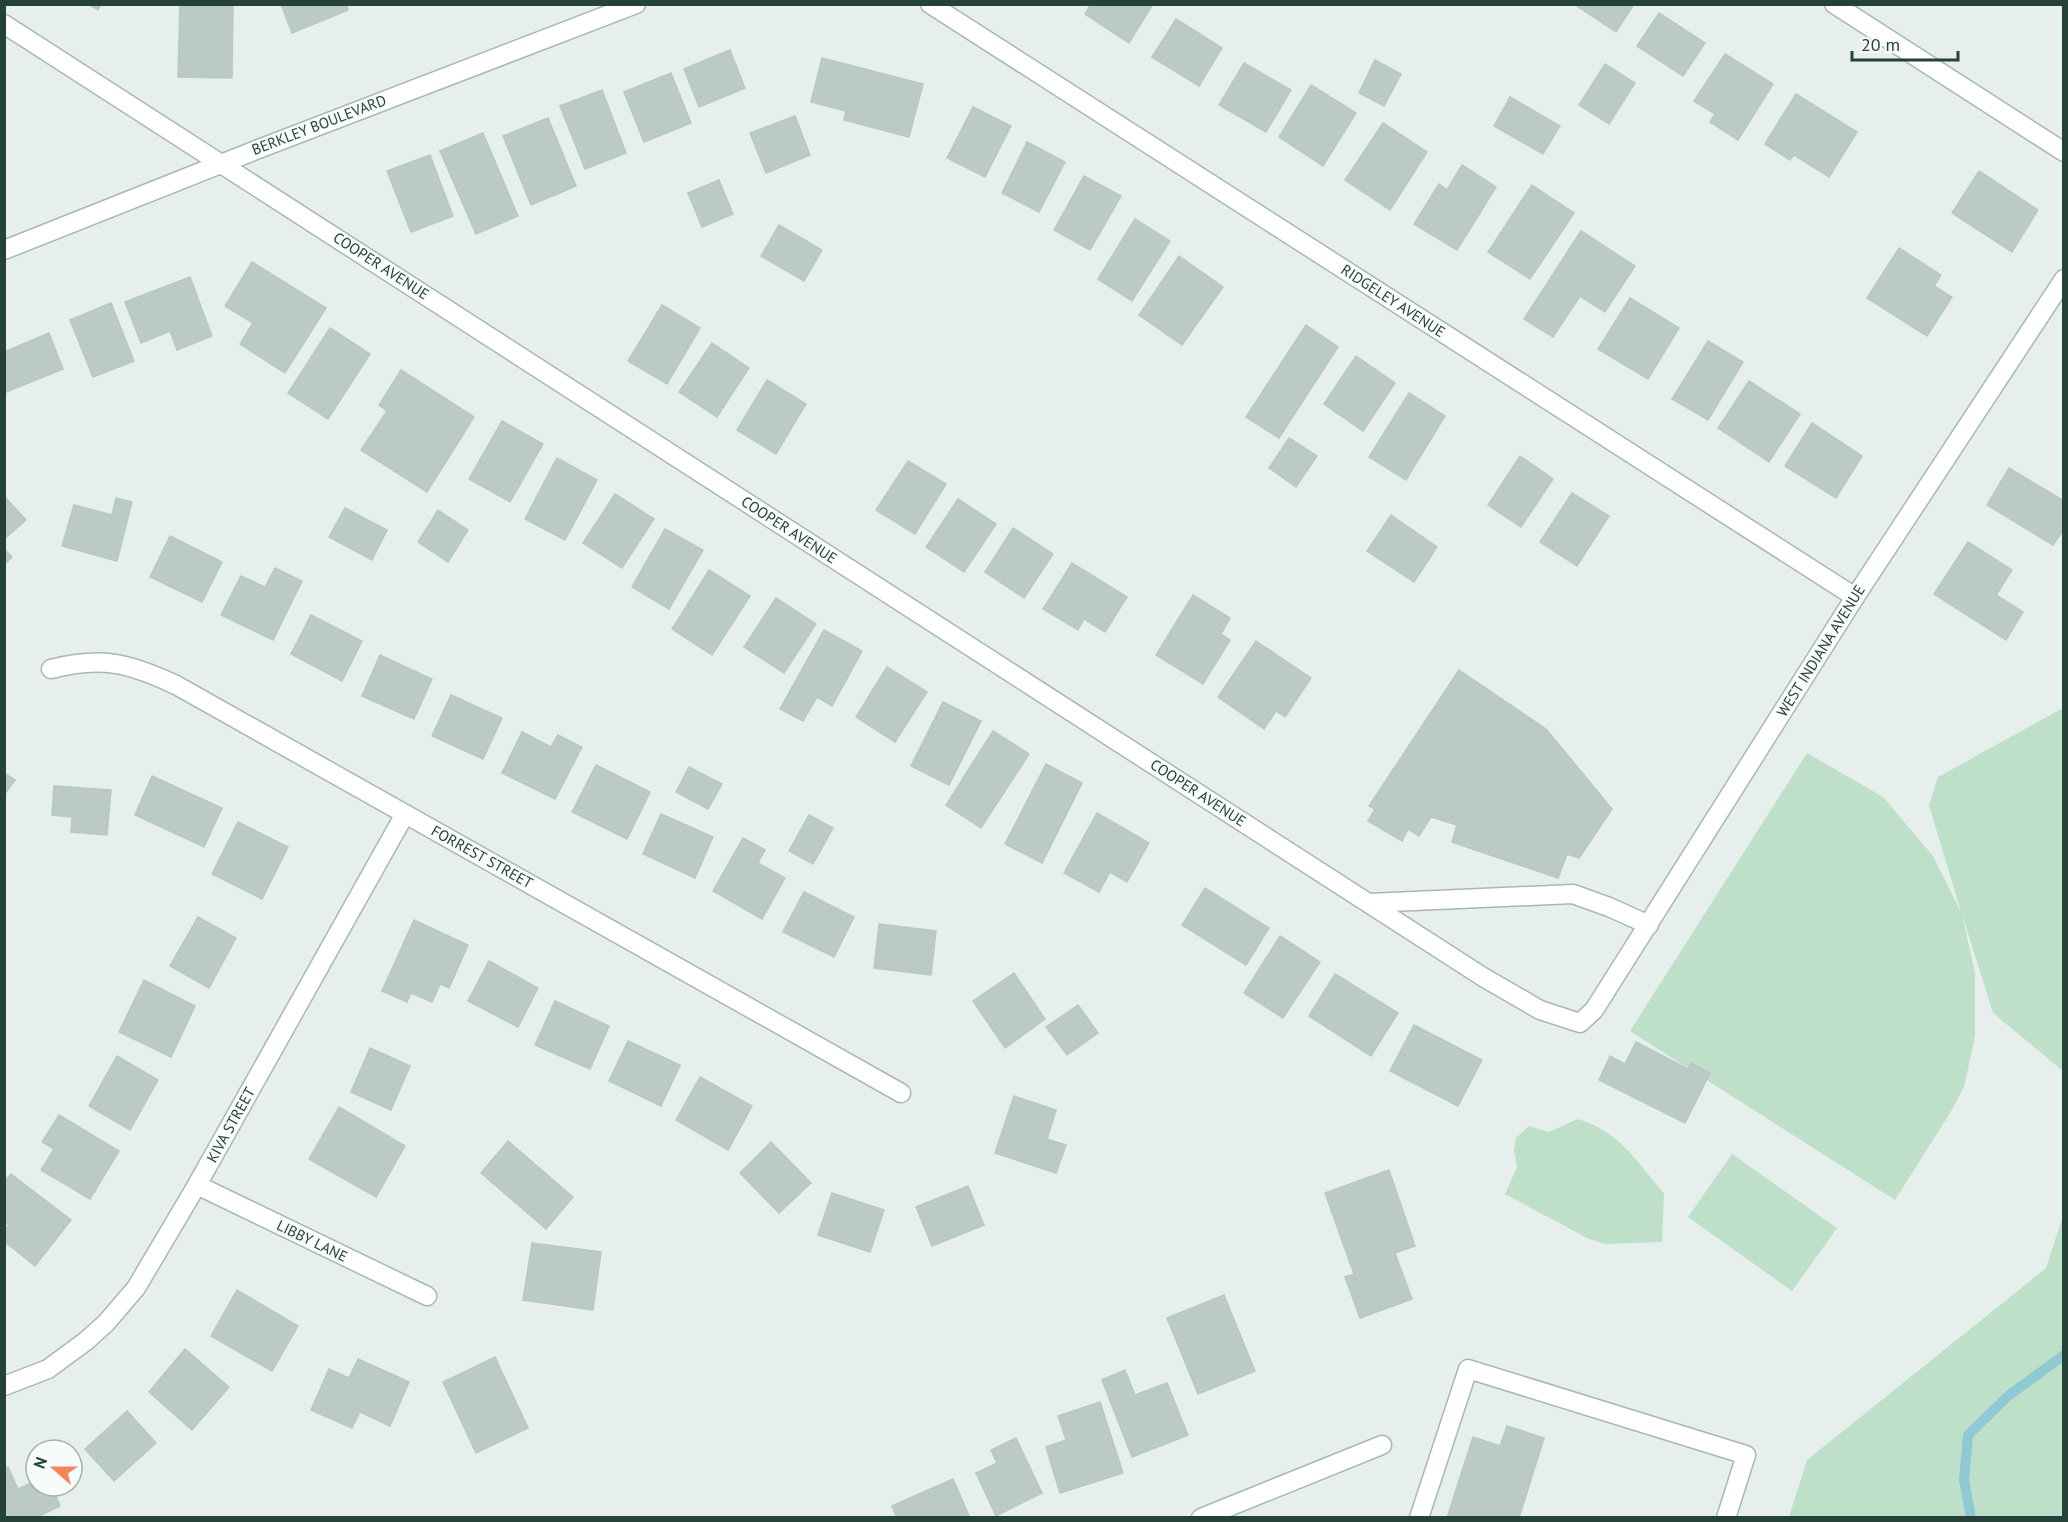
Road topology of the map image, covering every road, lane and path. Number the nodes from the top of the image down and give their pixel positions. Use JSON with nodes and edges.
{"nodes":[{"id":1,"x":636,"y":4,"type":"edge"},
{"id":2,"x":930,"y":4,"type":"edge"},
{"id":3,"x":1834,"y":4,"type":"edge"},
{"id":4,"x":4,"y":24,"type":"edge"},
{"id":5,"x":2064,"y":152,"type":"edge"},
{"id":6,"x":221,"y":164,"type":"junction"},
{"id":7,"x":4,"y":250,"type":"edge"},
{"id":8,"x":2064,"y":279,"type":"edge"},
{"id":9,"x":1855,"y":597,"type":"junction"},
{"id":10,"x":51,"y":669,"type":"dead end"},
{"id":11,"x":405,"y":814,"type":"junction"},
{"id":12,"x":1369,"y":903,"type":"junction"},
{"id":13,"x":1649,"y":925,"type":"junction"},
{"id":14,"x":1580,"y":1023,"type":"joint"},
{"id":15,"x":901,"y":1093,"type":"dead end"},
{"id":16,"x":197,"y":1185,"type":"junction"},
{"id":17,"x":427,"y":1296,"type":"dead end"},
{"id":18,"x":4,"y":1386,"type":"edge"},
{"id":19,"x":1382,"y":1445,"type":"dead end"},
{"id":20,"x":1201,"y":1518,"type":"edge"},
{"id":21,"x":1419,"y":1518,"type":"edge"},
{"id":22,"x":1726,"y":1518,"type":"edge"}],
"edges":[{"from":1,"to":6,"type":"street","name":"BERKLEY BOULEVARD"},
{"from":2,"to":9,"type":"street","name":"RIDGELEY AVENUE"},
{"from":3,"to":5,"type":"street"},
{"from":4,"to":6,"type":"street","name":"COOPER AVENUE"},
{"from":6,"to":7,"type":"street","name":"BERKLEY BOULEVARD"},
{"from":6,"to":12,"type":"street","name":"COOPER AVENUE"},
{"from":8,"to":9,"type":"street","name":"WEST INDIANA AVENUE"},
{"from":9,"to":13,"type":"street","name":"WEST INDIANA AVENUE"},
{"from":10,"to":11,"type":"street","name":"FORREST STREET"},
{"from":11,"to":15,"type":"street","name":"FORREST STREET"},
{"from":11,"to":16,"type":"street","name":"KIVA STREET"},
{"from":12,"to":13,"type":"street"},
{"from":12,"to":14,"type":"street","name":"COOPER AVENUE"},
{"from":13,"to":14,"type":"street","name":"WEST INDIANA AVENUE"},
{"from":16,"to":17,"type":"street","name":"LIBBY LANE"},
{"from":16,"to":18,"type":"street","name":"KIVA STREET"},
{"from":19,"to":20,"type":"street"},
{"from":21,"to":22,"type":"street"}]}
